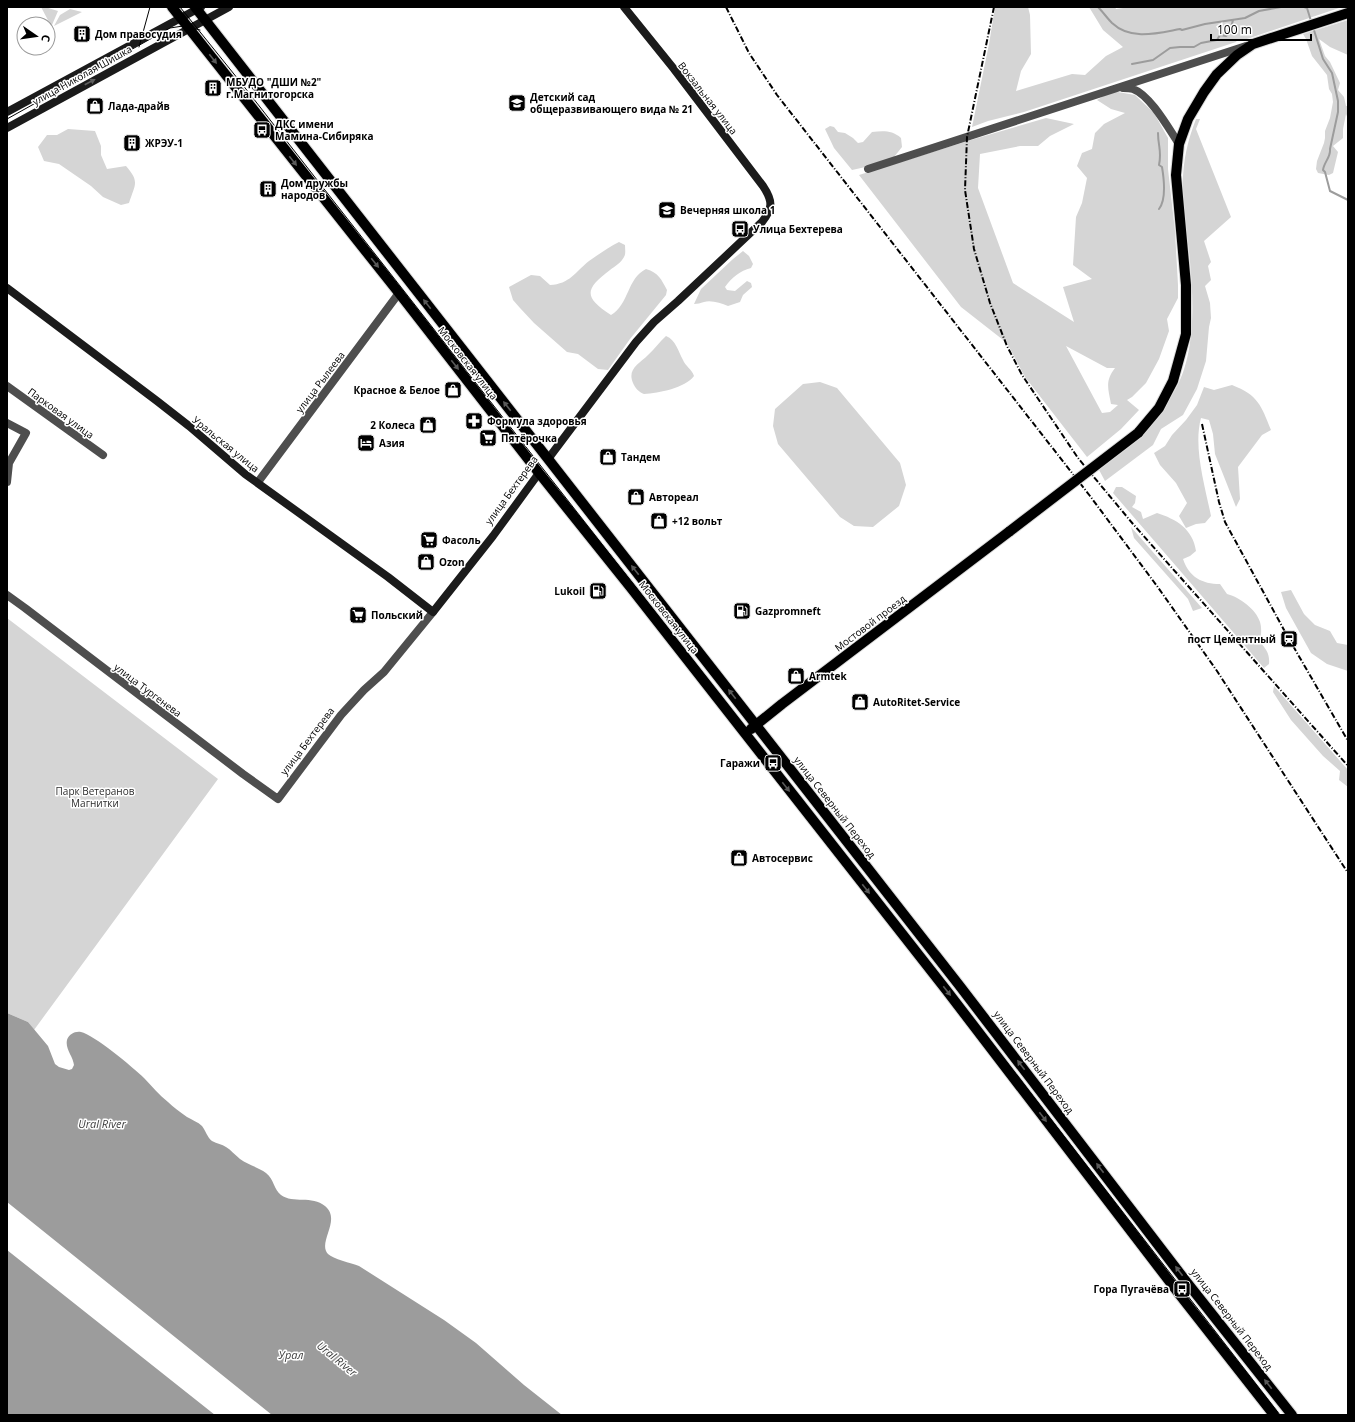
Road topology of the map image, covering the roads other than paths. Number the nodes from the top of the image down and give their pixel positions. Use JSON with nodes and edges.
{"nodes":[{"id":1,"x":172,"y":7,"type":"edge"},
{"id":2,"x":229,"y":7,"type":"edge"},
{"id":3,"x":624,"y":7,"type":"edge"},
{"id":4,"x":198,"y":8,"type":"edge"},
{"id":5,"x":1348,"y":13,"type":"edge"},
{"id":6,"x":181,"y":18,"type":"junction"},
{"id":7,"x":205,"y":20,"type":"junction"},
{"id":8,"x":189,"y":28,"type":"junction"},
{"id":9,"x":1253,"y":44,"type":"junction"},
{"id":10,"x":1118,"y":88,"type":"junction"},
{"id":11,"x":7,"y":112,"type":"edge"},
{"id":12,"x":7,"y":128,"type":"edge"},
{"id":13,"x":1179,"y":144,"type":"junction"},
{"id":14,"x":868,"y":169,"type":"dead end"},
{"id":15,"x":771,"y":204,"type":"joint"},
{"id":16,"x":7,"y":288,"type":"edge"},
{"id":17,"x":399,"y":293,"type":"junction"},
{"id":18,"x":7,"y":386,"type":"edge"},
{"id":19,"x":7,"y":424,"type":"edge"},
{"id":20,"x":103,"y":455,"type":"dead end"},
{"id":21,"x":548,"y":459,"type":"junction"},
{"id":22,"x":539,"y":473,"type":"junction"},
{"id":23,"x":7,"y":482,"type":"edge"},
{"id":24,"x":258,"y":482,"type":"junction"},
{"id":25,"x":7,"y":595,"type":"edge"},
{"id":26,"x":433,"y":612,"type":"junction"},
{"id":27,"x":756,"y":725,"type":"junction"},
{"id":28,"x":745,"y":734,"type":"junction"},
{"id":29,"x":278,"y":799,"type":"joint"},
{"id":30,"x":1274,"y":1415,"type":"edge"},
{"id":31,"x":1292,"y":1415,"type":"edge"}],
"edges":[{"from":1,"to":6,"type":"main road","name":"Московская улица"},
{"from":2,"to":7,"type":"street","name":"улица Николая Шишка"},
{"from":3,"to":15,"type":"street","name":"Вокзальная улица"},
{"from":4,"to":6,"type":"street","name":"улица Николая Шишка"},
{"from":4,"to":7,"type":"main road","name":"Московская улица"},
{"from":5,"to":9,"type":"main road","name":"Мостовой проезд"},
{"from":6,"to":8,"type":"main road","name":"Московская улица"},
{"from":6,"to":11,"type":"street","name":"улица Николая Шишка"},
{"from":7,"to":8,"type":"street","name":"улица Николая Шишка"},
{"from":21,"to":7,"type":"main road","name":"Московская улица","one_way":true},
{"from":12,"to":8,"type":"street","name":"улица Николая Шишка","one_way":true},
{"from":8,"to":17,"type":"main road","name":"Московская улица","one_way":true},
{"from":9,"to":10,"type":"street"},
{"from":9,"to":13,"type":"main road","name":"Мостовой проезд"},
{"from":10,"to":13,"type":"street"},
{"from":10,"to":14,"type":"street"},
{"from":13,"to":27,"type":"main road","name":"Мостовой проезд","bridge":true},
{"from":15,"to":21,"type":"street","name":"улица Бехтерева"},
{"from":16,"to":24,"type":"street","name":"Уральская улица"},
{"from":17,"to":22,"type":"main road","name":"Московская улица","one_way":true},
{"from":17,"to":24,"type":"street","name":"улица Рылеева"},
{"from":18,"to":20,"type":"street","name":"Парковая улица"},
{"from":19,"to":23,"type":"street"},
{"from":21,"to":22,"type":"main road","name":"улица Бехтерева"},
{"from":27,"to":21,"type":"main road","name":"Московская улица","one_way":true},
{"from":22,"to":26,"type":"street","name":"улица Бехтерева"},
{"from":22,"to":28,"type":"main road","name":"Московская улица"},
{"from":24,"to":26,"type":"street","name":"Уральская улица"},
{"from":25,"to":29,"type":"street","name":"улица Тургенева"},
{"from":26,"to":29,"type":"street","name":"улица Бехтерева"},
{"from":27,"to":28,"type":"main road","name":"Мостовой проезд"},
{"from":31,"to":27,"type":"main road","name":"улица Северный Переход","one_way":true},
{"from":28,"to":30,"type":"main road","one_way":true}]}
